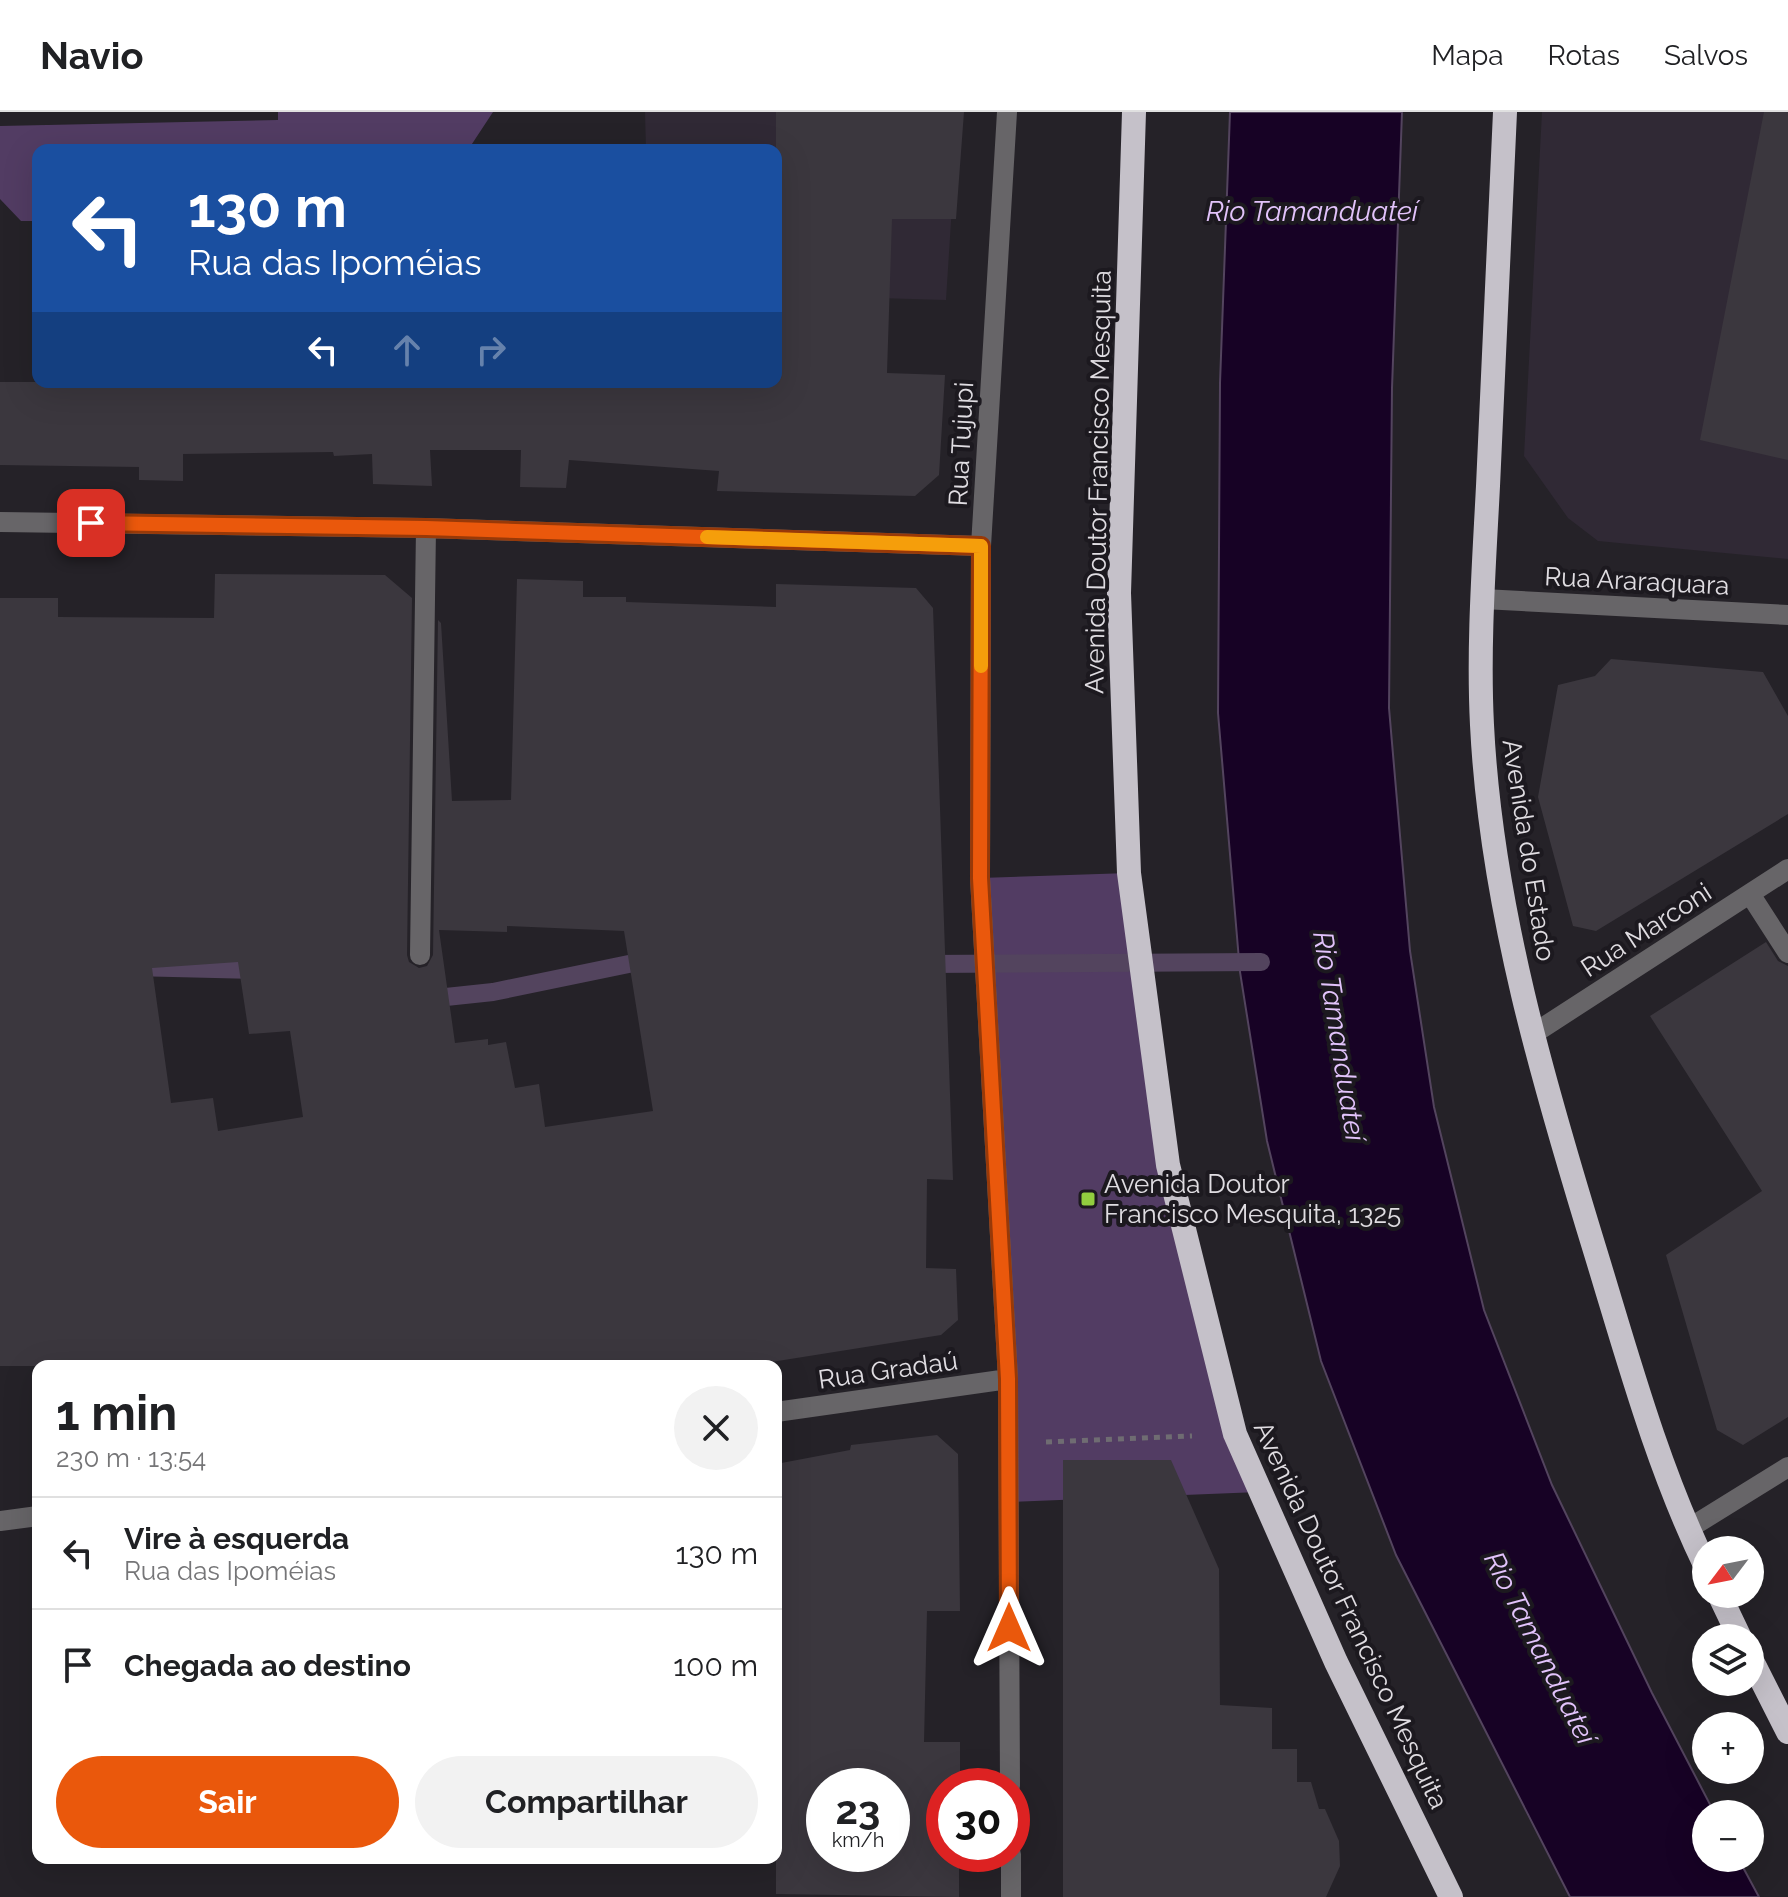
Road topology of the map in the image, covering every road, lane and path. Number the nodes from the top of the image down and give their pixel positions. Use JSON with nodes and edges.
{"nodes":[{"id":1,"x":1007,"y":112,"type":"edge"},
{"id":2,"x":1134,"y":112,"type":"edge"},
{"id":3,"x":1505,"y":112,"type":"edge"},
{"id":4,"x":0,"y":522,"type":"edge"},
{"id":5,"x":426,"y":528,"type":"junction"},
{"id":6,"x":981,"y":546,"type":"junction"},
{"id":7,"x":1483,"y":599,"type":"junction"},
{"id":8,"x":1788,"y":615,"type":"edge"},
{"id":9,"x":1788,"y":869,"type":"edge"},
{"id":10,"x":1750,"y":894,"type":"junction"},
{"id":11,"x":1788,"y":953,"type":"edge"},
{"id":12,"x":420,"y":955,"type":"dead end"},
{"id":13,"x":1533,"y":1034,"type":"junction"},
{"id":14,"x":1008,"y":1379,"type":"junction"},
{"id":15,"x":782,"y":1411,"type":"edge"},
{"id":16,"x":1235,"y":1434,"type":"junction"},
{"id":17,"x":1009,"y":1444,"type":"junction"},
{"id":18,"x":1788,"y":1467,"type":"edge"},
{"id":19,"x":32,"y":1517,"type":"edge"},
{"id":20,"x":0,"y":1521,"type":"edge"},
{"id":21,"x":1688,"y":1529,"type":"junction"},
{"id":22,"x":1692,"y":1537,"type":"edge"},
{"id":23,"x":1764,"y":1685,"type":"edge"},
{"id":24,"x":1788,"y":1732,"type":"edge"},
{"id":25,"x":1010,"y":1768,"type":"edge"},
{"id":26,"x":1011,"y":1872,"type":"edge"},
{"id":27,"x":1011,"y":1897,"type":"edge"},
{"id":28,"x":1451,"y":1897,"type":"edge"}],
"edges":[{"from":1,"to":6,"type":"street","name":"Rua Tujupi"},
{"from":2,"to":16,"type":"highway","name":"Avenida Doutor Francisco Mesquita"},
{"from":3,"to":7,"type":"highway","name":"Avenida do Estado"},
{"from":4,"to":5,"type":"street"},
{"from":5,"to":6,"type":"street"},
{"from":5,"to":12,"type":"street"},
{"from":6,"to":14,"type":"street","name":"Rua Tujupi"},
{"from":7,"to":8,"type":"street","name":"Rua Araraquara"},
{"from":7,"to":13,"type":"highway","name":"Avenida do Estado"},
{"from":9,"to":10,"type":"street","name":"Rua Marconi"},
{"from":10,"to":11,"type":"street"},
{"from":10,"to":13,"type":"street","name":"Rua Marconi"},
{"from":13,"to":21,"type":"highway","name":"Avenida do Estado"},
{"from":14,"to":15,"type":"street","name":"Rua Gradaú"},
{"from":14,"to":17,"type":"street","name":"Rua Tujupi"},
{"from":16,"to":17,"type":"path"},
{"from":16,"to":28,"type":"highway","name":"Avenida Doutor Francisco Mesquita"},
{"from":17,"to":25,"type":"street","name":"Rua Tujupi"},
{"from":18,"to":21,"type":"street"},
{"from":19,"to":20,"type":"street"},
{"from":21,"to":22,"type":"highway","name":"Avenida do Estado"},
{"from":23,"to":24,"type":"highway"},
{"from":26,"to":27,"type":"street"}]}
